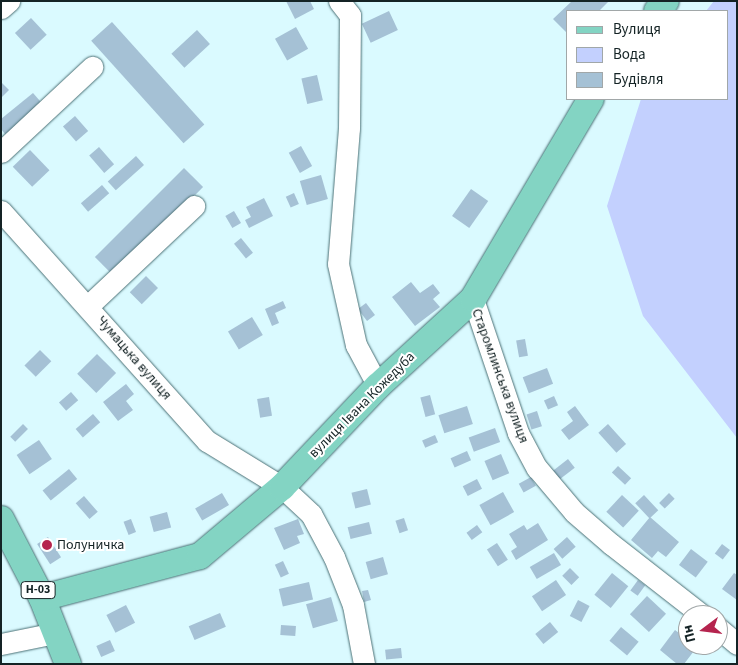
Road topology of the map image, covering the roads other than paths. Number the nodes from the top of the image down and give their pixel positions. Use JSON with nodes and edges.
{"nodes":[{"id":1,"x":9,"y":1,"type":"edge"},
{"id":2,"x":338,"y":1,"type":"edge"},
{"id":3,"x":1,"y":8,"type":"edge"},
{"id":4,"x":92,"y":68,"type":"dead end"},
{"id":5,"x":590,"y":100,"type":"edge"},
{"id":6,"x":1,"y":152,"type":"edge"},
{"id":7,"x":194,"y":206,"type":"dead end"},
{"id":8,"x":1,"y":211,"type":"edge"},
{"id":9,"x":473,"y":299,"type":"junction"},
{"id":10,"x":88,"y":306,"type":"junction"},
{"id":11,"x":378,"y":386,"type":"junction"},
{"id":12,"x":282,"y":487,"type":"junction"},
{"id":13,"x":1,"y":520,"type":"edge"},
{"id":14,"x":42,"y":598,"type":"junction"},
{"id":15,"x":689,"y":605,"type":"edge"},
{"id":16,"x":55,"y":633,"type":"junction"},
{"id":17,"x":1,"y":644,"type":"edge"},
{"id":18,"x":68,"y":664,"type":"edge"},
{"id":19,"x":364,"y":664,"type":"edge"}],
"edges":[{"from":1,"to":3,"type":"street"},
{"from":2,"to":11,"type":"street"},
{"from":4,"to":6,"type":"street"},
{"from":5,"to":9,"type":"main road","name":"вулиця Івана Кожедуба"},
{"from":7,"to":10,"type":"street"},
{"from":8,"to":10,"type":"street","name":"Чумацька вулиця"},
{"from":9,"to":11,"type":"main road","name":"вулиця Івана Кожедуба"},
{"from":9,"to":15,"type":"street","name":"Старомлинська вулиця"},
{"from":10,"to":12,"type":"street","name":"Чумацька вулиця"},
{"from":11,"to":12,"type":"main road","name":"вулиця Івана Кожедуба"},
{"from":12,"to":14,"type":"main road","name":"вулиця Івана Кожедуба"},
{"from":12,"to":19,"type":"street","name":"Чумацька вулиця"},
{"from":13,"to":14,"type":"main road","number":"Н-03"},
{"from":14,"to":16,"type":"main road","number":"Н-03"},
{"from":16,"to":17,"type":"street"},
{"from":16,"to":18,"type":"main road","number":"Н-03"}]}
